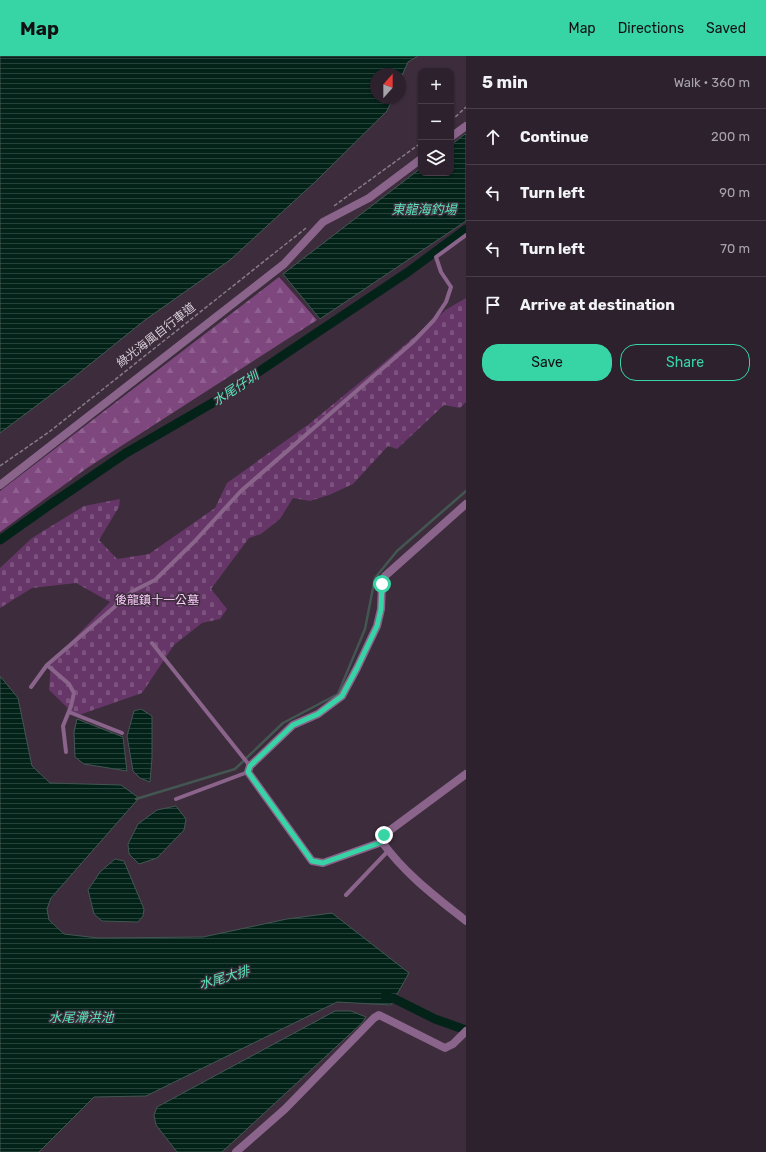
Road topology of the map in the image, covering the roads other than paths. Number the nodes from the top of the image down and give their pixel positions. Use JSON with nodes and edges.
{"nodes":[{"id":1,"x":465,"y":125,"type":"edge"},
{"id":2,"x":454,"y":134,"type":"edge"},
{"id":3,"x":418,"y":161,"type":"edge"},
{"id":4,"x":466,"y":235,"type":"edge"},
{"id":5,"x":0,"y":485,"type":"edge"},
{"id":6,"x":466,"y":504,"type":"edge"},
{"id":7,"x":152,"y":643,"type":"dead end"},
{"id":8,"x":47,"y":665,"type":"junction"},
{"id":9,"x":31,"y":687,"type":"dead end"},
{"id":10,"x":69,"y":712,"type":"junction"},
{"id":11,"x":122,"y":733,"type":"dead end"},
{"id":12,"x":66,"y":752,"type":"dead end"},
{"id":13,"x":248,"y":767,"type":"junction"},
{"id":14,"x":466,"y":774,"type":"edge"},
{"id":15,"x":176,"y":799,"type":"dead end"},
{"id":16,"x":382,"y":842,"type":"junction"},
{"id":17,"x":388,"y":851,"type":"junction"},
{"id":18,"x":346,"y":895,"type":"dead end"},
{"id":19,"x":466,"y":920,"type":"edge"},
{"id":20,"x":466,"y":1031,"type":"edge"},
{"id":21,"x":236,"y":1152,"type":"edge"}],
"edges":[{"from":1,"to":2,"type":"street"},
{"from":3,"to":5,"type":"street"},
{"from":4,"to":8,"type":"lane"},
{"from":6,"to":13,"type":"street"},
{"from":7,"to":13,"type":"lane"},
{"from":8,"to":9,"type":"lane"},
{"from":8,"to":10,"type":"lane"},
{"from":10,"to":11,"type":"lane"},
{"from":10,"to":12,"type":"lane"},
{"from":13,"to":15,"type":"lane"},
{"from":13,"to":16,"type":"street"},
{"from":14,"to":16,"type":"street"},
{"from":16,"to":17,"type":"street"},
{"from":17,"to":18,"type":"lane"},
{"from":17,"to":19,"type":"street"},
{"from":20,"to":21,"type":"street"}]}
